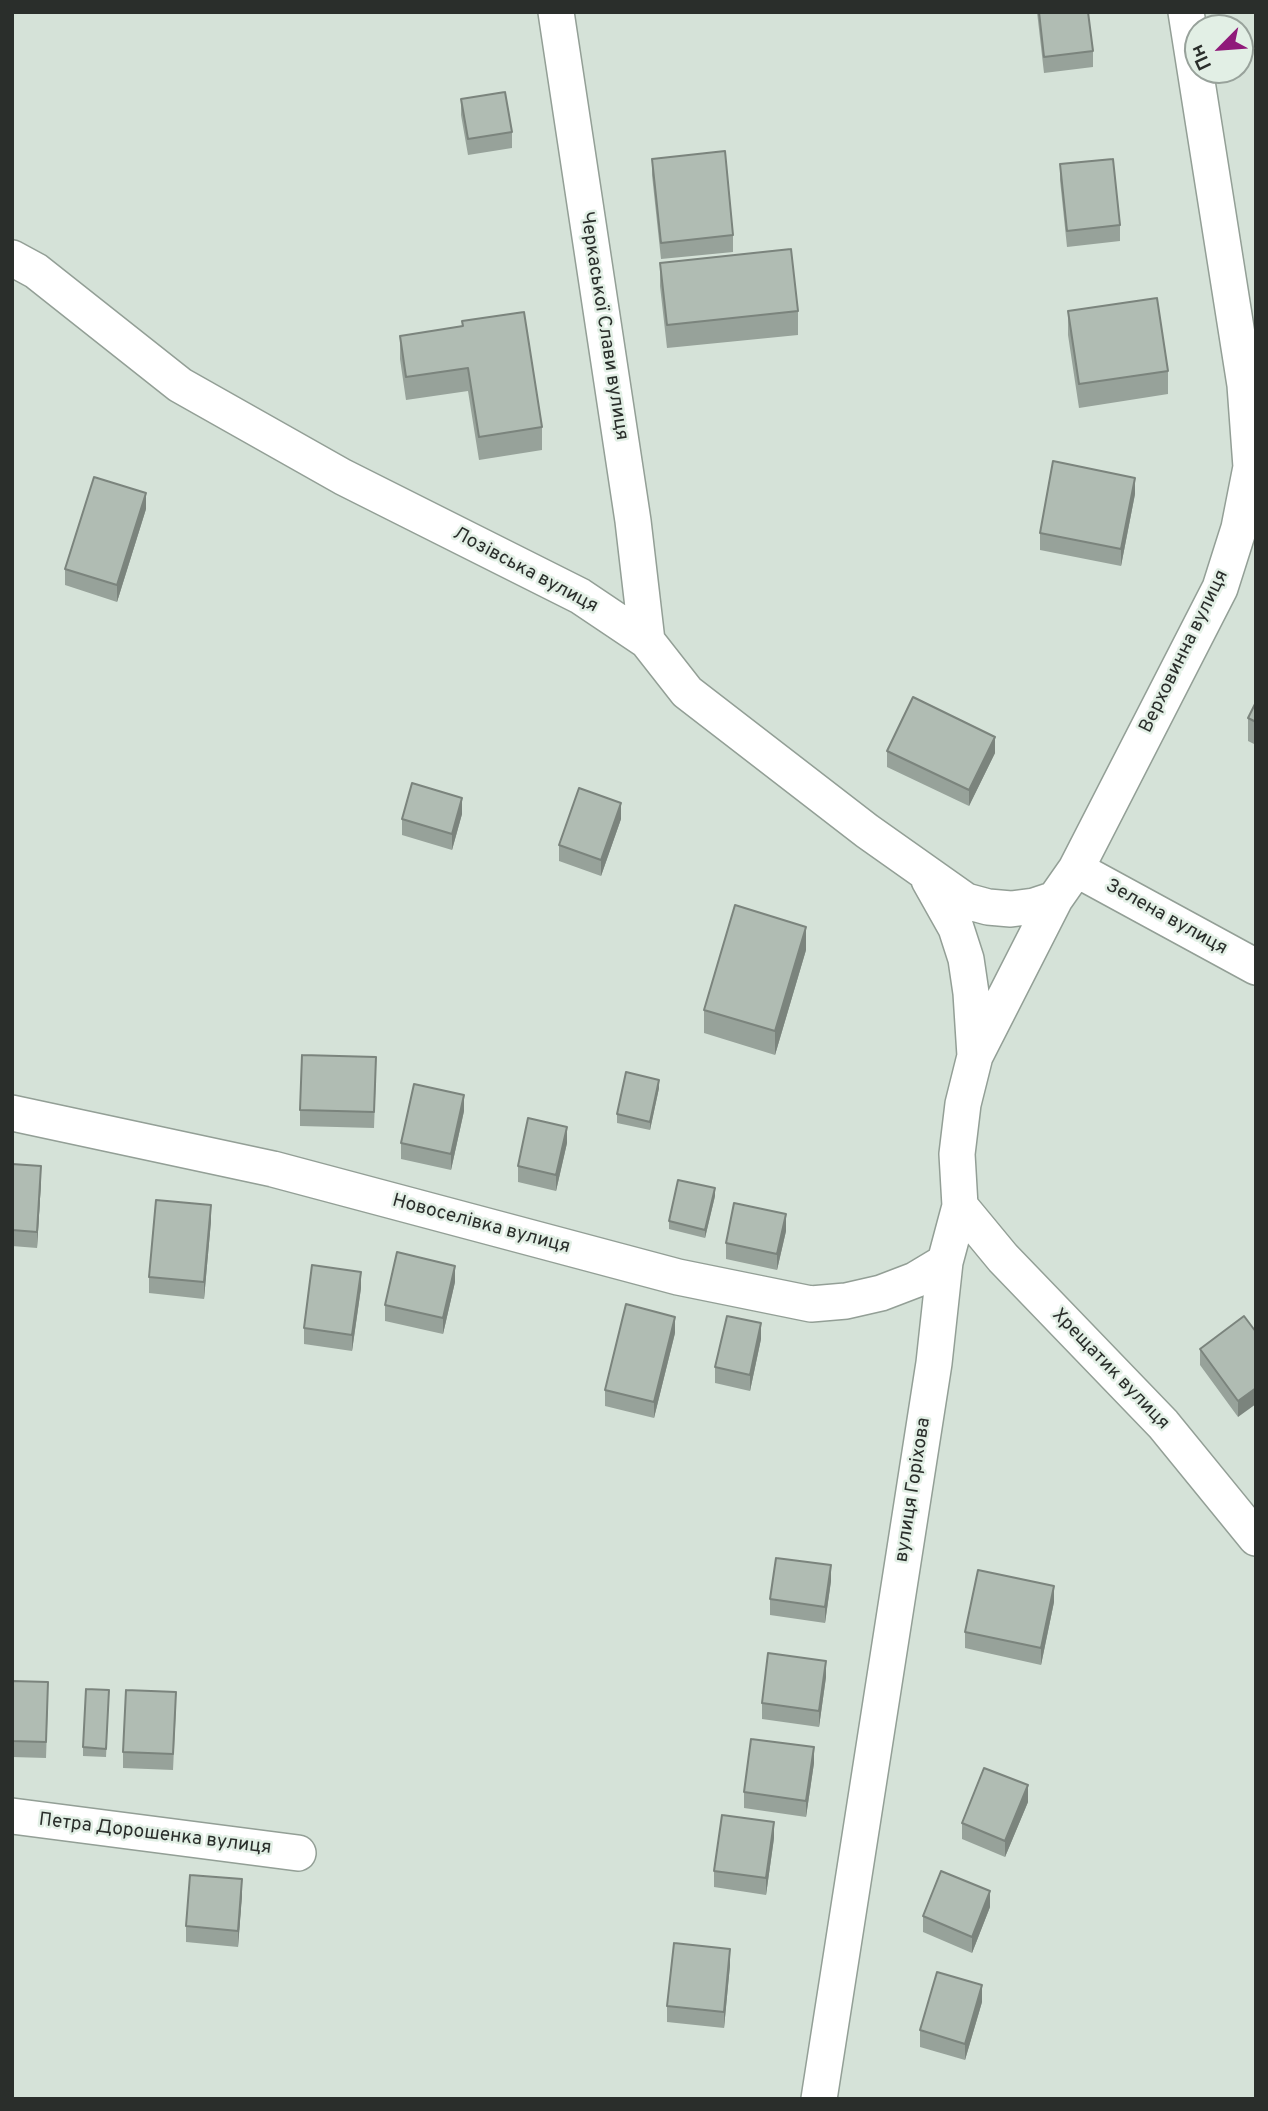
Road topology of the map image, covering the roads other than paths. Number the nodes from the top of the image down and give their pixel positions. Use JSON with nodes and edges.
{"nodes":[{"id":1,"x":556,"y":12,"type":"edge"},
{"id":2,"x":1186,"y":12,"type":"edge"},
{"id":3,"x":12,"y":258,"type":"edge"},
{"id":4,"x":647,"y":641,"type":"junction"},
{"id":5,"x":1076,"y":869,"type":"junction"},
{"id":6,"x":924,"y":871,"type":"junction"},
{"id":7,"x":1055,"y":900,"type":"junction"},
{"id":8,"x":1256,"y":967,"type":"edge"},
{"id":9,"x":975,"y":1056,"type":"junction"},
{"id":10,"x":12,"y":1113,"type":"edge"},
{"id":11,"x":960,"y":1206,"type":"junction"},
{"id":12,"x":945,"y":1262,"type":"junction"},
{"id":13,"x":1256,"y":1538,"type":"edge"},
{"id":14,"x":12,"y":1816,"type":"edge"},
{"id":15,"x":298,"y":1853,"type":"dead end"},
{"id":16,"x":819,"y":2099,"type":"edge"}],
"edges":[{"from":1,"to":4,"type":"street","name":"Черкаської Слави вулиця"},
{"from":2,"to":5,"type":"street","name":"Верховинна вулиця"},
{"from":3,"to":4,"type":"street","name":"Лозівська вулиця"},
{"from":4,"to":6,"type":"street","name":"Лозівська вулиця"},
{"from":5,"to":7,"type":"street","name":"Верховинна вулиця"},
{"from":5,"to":8,"type":"street","name":"Зелена вулиця"},
{"from":6,"to":7,"type":"street","name":"Лозівська вулиця"},
{"from":6,"to":9,"type":"street"},
{"from":7,"to":9,"type":"street","name":"вулиця Горіхова"},
{"from":9,"to":11,"type":"street","name":"вулиця Горіхова"},
{"from":10,"to":12,"type":"street","name":"Новоселівка вулиця"},
{"from":11,"to":12,"type":"street","name":"вулиця Горіхова"},
{"from":11,"to":13,"type":"street","name":"Хрещатик вулиця"},
{"from":12,"to":16,"type":"street","name":"вулиця Горіхова"},
{"from":14,"to":15,"type":"street","name":"Петра Дорошенка вулиця"}]}
